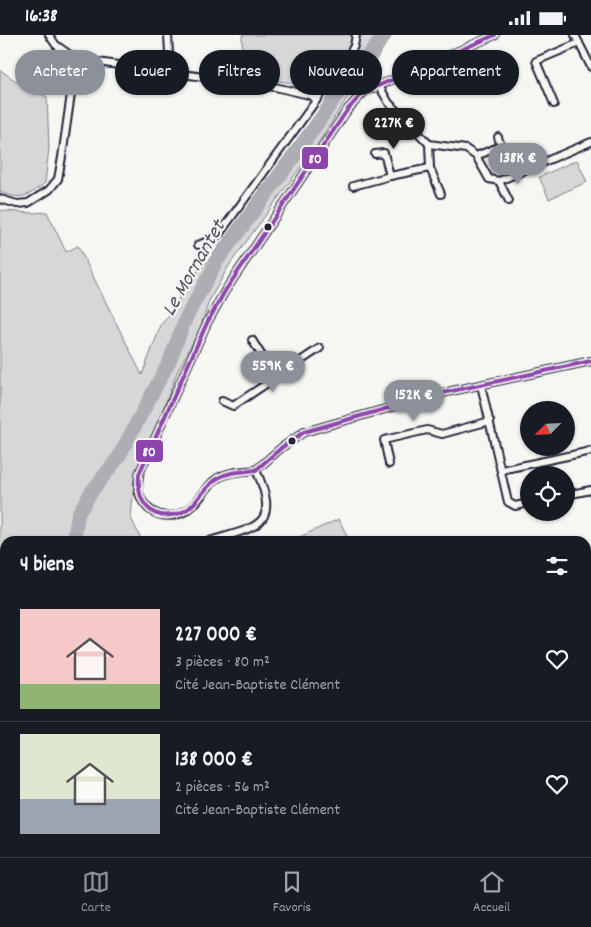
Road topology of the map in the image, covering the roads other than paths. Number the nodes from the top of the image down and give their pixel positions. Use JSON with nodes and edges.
{"nodes":[{"id":1,"x":49,"y":35,"type":"edge"},
{"id":2,"x":168,"y":35,"type":"edge"},
{"id":3,"x":356,"y":35,"type":"edge"},
{"id":4,"x":495,"y":35,"type":"edge"},
{"id":5,"x":575,"y":35,"type":"edge"},
{"id":6,"x":579,"y":43,"type":"junction"},
{"id":7,"x":63,"y":50,"type":"edge"},
{"id":8,"x":169,"y":50,"type":"edge"},
{"id":9,"x":591,"y":67,"type":"edge"},
{"id":10,"x":189,"y":75,"type":"edge"},
{"id":11,"x":382,"y":85,"type":"edge"},
{"id":12,"x":382,"y":91,"type":"edge"},
{"id":13,"x":71,"y":95,"type":"edge"},
{"id":14,"x":361,"y":95,"type":"edge"},
{"id":15,"x":317,"y":99,"type":"junction"},
{"id":16,"x":554,"y":104,"type":"dead end"},
{"id":17,"x":498,"y":137,"type":"dead end"},
{"id":18,"x":591,"y":142,"type":"edge"},
{"id":19,"x":429,"y":144,"type":"junction"},
{"id":20,"x":375,"y":154,"type":"dead end"},
{"id":21,"x":476,"y":156,"type":"junction"},
{"id":22,"x":430,"y":168,"type":"junction"},
{"id":23,"x":390,"y":176,"type":"junction"},
{"id":24,"x":499,"y":181,"type":"junction"},
{"id":25,"x":353,"y":186,"type":"dead end"},
{"id":26,"x":441,"y":194,"type":"dead end"},
{"id":27,"x":0,"y":199,"type":"edge"},
{"id":28,"x":509,"y":201,"type":"dead end"},
{"id":29,"x":198,"y":245,"type":"dead end"},
{"id":30,"x":252,"y":340,"type":"dead end"},
{"id":31,"x":320,"y":348,"type":"dead end"},
{"id":32,"x":591,"y":361,"type":"edge"},
{"id":33,"x":276,"y":378,"type":"junction"},
{"id":34,"x":481,"y":385,"type":"junction"},
{"id":35,"x":222,"y":401,"type":"dead end"},
{"id":36,"x":490,"y":421,"type":"junction"},
{"id":37,"x":591,"y":451,"type":"edge"},
{"id":38,"x":389,"y":464,"type":"dead end"},
{"id":39,"x":256,"y":470,"type":"junction"},
{"id":40,"x":501,"y":470,"type":"junction"},
{"id":41,"x":591,"y":490,"type":"edge"},
{"id":42,"x":575,"y":493,"type":"edge"},
{"id":43,"x":520,"y":505,"type":"edge"},
{"id":44,"x":225,"y":536,"type":"edge"}],
"edges":[{"from":1,"to":7,"type":"street"},
{"from":2,"to":8,"type":"street"},
{"from":3,"to":15,"type":"street"},
{"from":4,"to":11,"type":"street"},
{"from":5,"to":6,"type":"street"},
{"from":6,"to":9,"type":"street"},
{"from":6,"to":16,"type":"street"},
{"from":10,"to":15,"type":"street"},
{"from":12,"to":19,"type":"street"},
{"from":13,"to":27,"type":"street"},
{"from":14,"to":39,"type":"street"},
{"from":15,"to":29,"type":"street"},
{"from":17,"to":21,"type":"street"},
{"from":18,"to":24,"type":"street"},
{"from":19,"to":21,"type":"street"},
{"from":19,"to":22,"type":"street"},
{"from":20,"to":23,"type":"street"},
{"from":21,"to":24,"type":"street"},
{"from":22,"to":23,"type":"street"},
{"from":22,"to":26,"type":"street"},
{"from":23,"to":25,"type":"street"},
{"from":24,"to":28,"type":"street"},
{"from":30,"to":33,"type":"street"},
{"from":31,"to":33,"type":"street"},
{"from":32,"to":34,"type":"street"},
{"from":33,"to":35,"type":"street"},
{"from":34,"to":36,"type":"street"},
{"from":34,"to":39,"type":"street"},
{"from":36,"to":38,"type":"street"},
{"from":36,"to":40,"type":"street"},
{"from":37,"to":40,"type":"street"},
{"from":39,"to":44,"type":"street"},
{"from":40,"to":43,"type":"street"},
{"from":41,"to":42,"type":"street"}]}
